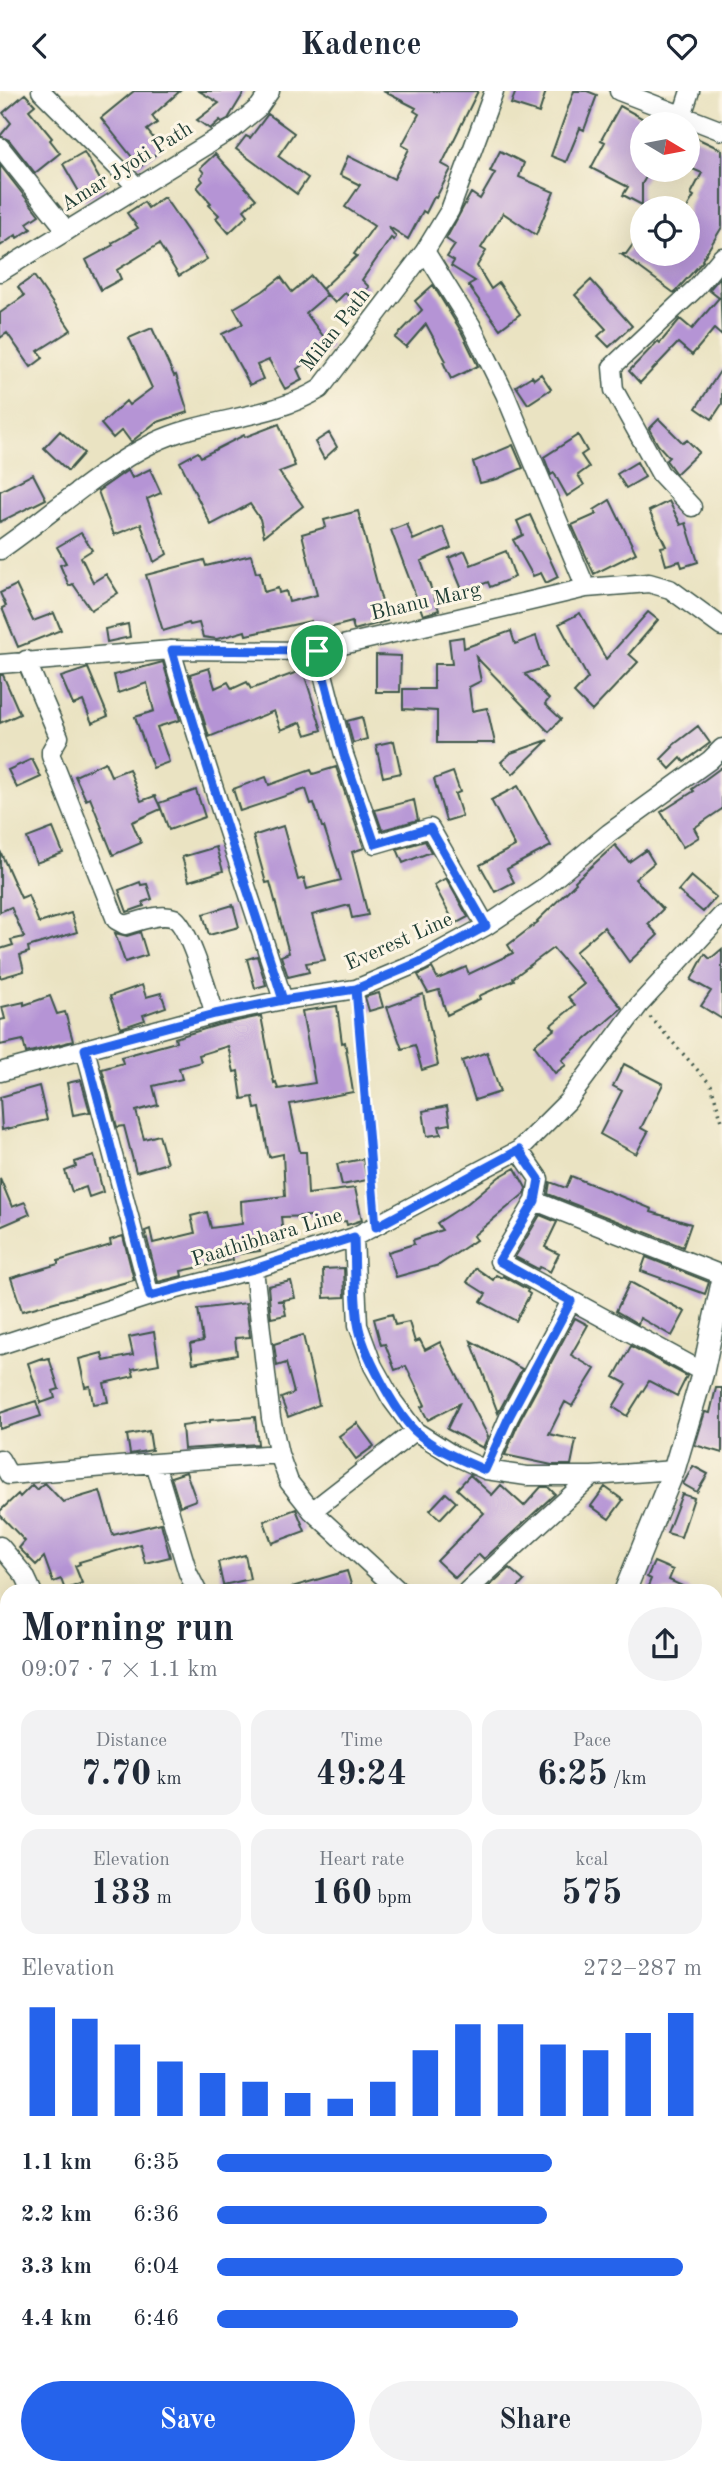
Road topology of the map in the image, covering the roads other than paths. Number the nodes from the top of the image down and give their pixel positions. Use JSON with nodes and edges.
{"nodes":[{"id":1,"x":41,"y":91,"type":"edge"},
{"id":2,"x":270,"y":91,"type":"edge"},
{"id":3,"x":495,"y":91,"type":"edge"},
{"id":4,"x":619,"y":91,"type":"edge"},
{"id":5,"x":690,"y":91,"type":"edge"},
{"id":6,"x":672,"y":112,"type":"edge"},
{"id":7,"x":683,"y":112,"type":"edge"},
{"id":8,"x":700,"y":123,"type":"edge"},
{"id":9,"x":722,"y":131,"type":"edge"},
{"id":10,"x":0,"y":147,"type":"edge"},
{"id":11,"x":138,"y":188,"type":"junction"},
{"id":12,"x":67,"y":230,"type":"junction"},
{"id":13,"x":425,"y":251,"type":"junction"},
{"id":14,"x":722,"y":257,"type":"edge"},
{"id":15,"x":0,"y":272,"type":"edge"},
{"id":16,"x":692,"y":507,"type":"dead end"},
{"id":17,"x":0,"y":550,"type":"edge"},
{"id":18,"x":586,"y":588,"type":"junction"},
{"id":19,"x":722,"y":627,"type":"edge"},
{"id":20,"x":172,"y":650,"type":"junction"},
{"id":21,"x":317,"y":651,"type":"junction"},
{"id":22,"x":26,"y":660,"type":"junction"},
{"id":23,"x":0,"y":664,"type":"edge"},
{"id":24,"x":722,"y":748,"type":"edge"},
{"id":25,"x":722,"y":915,"type":"edge"},
{"id":26,"x":486,"y":926,"type":"junction"},
{"id":27,"x":283,"y":1000,"type":"junction"},
{"id":28,"x":215,"y":1014,"type":"junction"},
{"id":29,"x":85,"y":1049,"type":"junction"},
{"id":30,"x":0,"y":1072,"type":"edge"},
{"id":31,"x":519,"y":1150,"type":"junction"},
{"id":32,"x":535,"y":1201,"type":"junction"},
{"id":33,"x":354,"y":1237,"type":"junction"},
{"id":34,"x":254,"y":1269,"type":"junction"},
{"id":35,"x":722,"y":1275,"type":"edge"},
{"id":36,"x":722,"y":1283,"type":"edge"},
{"id":37,"x":150,"y":1296,"type":"junction"},
{"id":38,"x":571,"y":1301,"type":"junction"},
{"id":39,"x":0,"y":1345,"type":"edge"},
{"id":40,"x":703,"y":1372,"type":"junction"},
{"id":41,"x":415,"y":1431,"type":"junction"},
{"id":42,"x":279,"y":1454,"type":"junction"},
{"id":43,"x":0,"y":1459,"type":"edge"},
{"id":44,"x":155,"y":1463,"type":"junction"},
{"id":45,"x":485,"y":1470,"type":"junction"},
{"id":46,"x":674,"y":1470,"type":"junction"},
{"id":47,"x":592,"y":1476,"type":"junction"},
{"id":48,"x":4,"y":1480,"type":"edge"},
{"id":49,"x":312,"y":1511,"type":"junction"},
{"id":50,"x":0,"y":1546,"type":"edge"},
{"id":51,"x":29,"y":1584,"type":"edge"},
{"id":52,"x":194,"y":1584,"type":"edge"},
{"id":53,"x":391,"y":1584,"type":"edge"},
{"id":54,"x":475,"y":1584,"type":"edge"},
{"id":55,"x":628,"y":1584,"type":"edge"}],
"edges":[{"from":1,"to":11,"type":"street"},
{"from":2,"to":11,"type":"street","name":"Amar Jyoti Path"},
{"from":3,"to":13,"type":"street","name":"Milan Path"},
{"from":4,"to":6,"type":"street"},
{"from":5,"to":7,"type":"street"},
{"from":8,"to":9,"type":"street"},
{"from":10,"to":12,"type":"street"},
{"from":11,"to":12,"type":"street","name":"Amar Jyoti Path"},
{"from":12,"to":15,"type":"street","name":"Amar Jyoti Path"},
{"from":13,"to":17,"type":"street","name":"Milan Path"},
{"from":13,"to":18,"type":"street"},
{"from":14,"to":16,"type":"street"},
{"from":18,"to":19,"type":"street","name":"Bhanu Marg"},
{"from":18,"to":21,"type":"street","name":"Bhanu Marg"},
{"from":20,"to":21,"type":"street","name":"Bhanu Marg"},
{"from":20,"to":22,"type":"street","name":"Bhanu Marg"},
{"from":20,"to":27,"type":"street"},
{"from":21,"to":26,"type":"street"},
{"from":22,"to":23,"type":"street","name":"Bhanu Marg"},
{"from":22,"to":28,"type":"street"},
{"from":24,"to":26,"type":"street","name":"Everest Line"},
{"from":25,"to":31,"type":"street","name":"Paathibhara Line"},
{"from":26,"to":27,"type":"street","name":"Everest Line"},
{"from":27,"to":28,"type":"street","name":"Everest Line"},
{"from":28,"to":29,"type":"street","name":"Everest Line"},
{"from":29,"to":30,"type":"street","name":"Everest Line"},
{"from":29,"to":37,"type":"street"},
{"from":31,"to":32,"type":"street"},
{"from":31,"to":33,"type":"street","name":"Paathibhara Line"},
{"from":32,"to":35,"type":"street"},
{"from":32,"to":38,"type":"street"},
{"from":33,"to":34,"type":"street","name":"Paathibhara Line"},
{"from":33,"to":41,"type":"street"},
{"from":34,"to":37,"type":"street","name":"Paathibhara Line"},
{"from":34,"to":42,"type":"street"},
{"from":36,"to":40,"type":"street"},
{"from":37,"to":39,"type":"street","name":"Paathibhara Line"},
{"from":38,"to":40,"type":"street"},
{"from":38,"to":45,"type":"street"},
{"from":40,"to":46,"type":"street"},
{"from":41,"to":45,"type":"street"},
{"from":41,"to":49,"type":"street"},
{"from":42,"to":44,"type":"street"},
{"from":42,"to":49,"type":"street"},
{"from":43,"to":48,"type":"street"},
{"from":44,"to":48,"type":"street"},
{"from":44,"to":52,"type":"street"},
{"from":45,"to":47,"type":"street"},
{"from":46,"to":47,"type":"street"},
{"from":46,"to":55,"type":"street"},
{"from":47,"to":54,"type":"street"},
{"from":49,"to":53,"type":"street"},
{"from":50,"to":51,"type":"street"}]}
